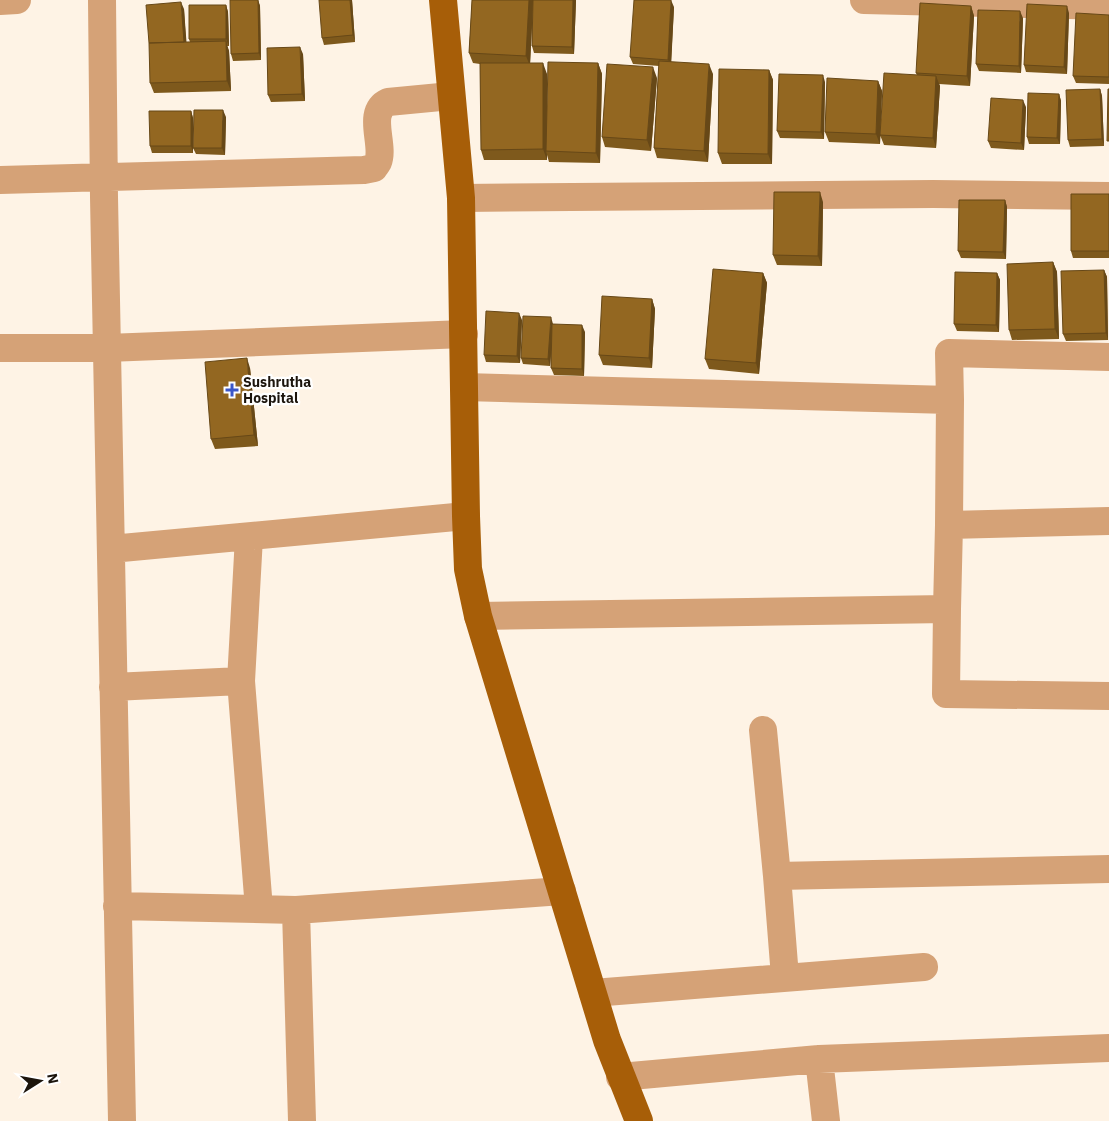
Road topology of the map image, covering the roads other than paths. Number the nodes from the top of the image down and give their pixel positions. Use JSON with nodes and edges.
{"nodes":[{"id":1,"x":17,"y":0,"type":"edge"},
{"id":2,"x":102,"y":0,"type":"edge"},
{"id":3,"x":443,"y":0,"type":"edge"},
{"id":4,"x":864,"y":0,"type":"edge"},
{"id":5,"x":0,"y":1,"type":"edge"},
{"id":6,"x":1109,"y":6,"type":"edge"},
{"id":7,"x":451,"y":96,"type":"junction"},
{"id":8,"x":104,"y":178,"type":"junction"},
{"id":9,"x":0,"y":180,"type":"edge"},
{"id":10,"x":1109,"y":196,"type":"edge"},
{"id":11,"x":460,"y":198,"type":"junction"},
{"id":12,"x":464,"y":334,"type":"junction"},
{"id":13,"x":0,"y":348,"type":"edge"},
{"id":14,"x":107,"y":348,"type":"junction"},
{"id":15,"x":1109,"y":357,"type":"edge"},
{"id":16,"x":464,"y":387,"type":"junction"},
{"id":17,"x":950,"y":400,"type":"junction"},
{"id":18,"x":466,"y":516,"type":"junction"},
{"id":19,"x":1109,"y":521,"type":"edge"},
{"id":20,"x":949,"y":524,"type":"junction"},
{"id":21,"x":249,"y":537,"type":"junction"},
{"id":22,"x":111,"y":549,"type":"junction"},
{"id":23,"x":947,"y":609,"type":"junction"},
{"id":24,"x":478,"y":616,"type":"junction"},
{"id":25,"x":241,"y":681,"type":"junction"},
{"id":26,"x":113,"y":687,"type":"junction"},
{"id":27,"x":1109,"y":696,"type":"edge"},
{"id":28,"x":762,"y":730,"type":"dead end"},
{"id":29,"x":1109,"y":869,"type":"edge"},
{"id":30,"x":777,"y":876,"type":"junction"},
{"id":31,"x":562,"y":891,"type":"junction"},
{"id":32,"x":118,"y":906,"type":"junction"},
{"id":33,"x":259,"y":909,"type":"junction"},
{"id":34,"x":296,"y":910,"type":"junction"},
{"id":35,"x":924,"y":967,"type":"dead end"},
{"id":36,"x":785,"y":977,"type":"junction"},
{"id":37,"x":593,"y":993,"type":"junction"},
{"id":38,"x":1109,"y":1048,"type":"edge"},
{"id":39,"x":819,"y":1059,"type":"junction"},
{"id":40,"x":620,"y":1077,"type":"junction"},
{"id":41,"x":122,"y":1121,"type":"edge"},
{"id":42,"x":302,"y":1121,"type":"edge"},
{"id":43,"x":639,"y":1121,"type":"edge"},
{"id":44,"x":826,"y":1121,"type":"edge"}],
"edges":[{"from":1,"to":5,"type":"street"},
{"from":2,"to":8,"type":"street"},
{"from":3,"to":7,"type":"main road"},
{"from":4,"to":6,"type":"street"},
{"from":7,"to":8,"type":"street"},
{"from":7,"to":11,"type":"main road"},
{"from":8,"to":9,"type":"street"},
{"from":8,"to":14,"type":"street"},
{"from":10,"to":11,"type":"street"},
{"from":11,"to":12,"type":"main road"},
{"from":12,"to":14,"type":"street"},
{"from":12,"to":16,"type":"main road"},
{"from":13,"to":14,"type":"street"},
{"from":14,"to":22,"type":"street"},
{"from":15,"to":17,"type":"street"},
{"from":16,"to":17,"type":"street"},
{"from":16,"to":18,"type":"main road"},
{"from":17,"to":20,"type":"street"},
{"from":18,"to":21,"type":"street"},
{"from":18,"to":24,"type":"main road"},
{"from":19,"to":20,"type":"street"},
{"from":20,"to":23,"type":"street"},
{"from":21,"to":22,"type":"street"},
{"from":21,"to":25,"type":"street"},
{"from":22,"to":26,"type":"street"},
{"from":23,"to":24,"type":"street"},
{"from":23,"to":27,"type":"street"},
{"from":24,"to":31,"type":"main road"},
{"from":25,"to":26,"type":"street"},
{"from":25,"to":33,"type":"street"},
{"from":26,"to":32,"type":"street"},
{"from":28,"to":30,"type":"street"},
{"from":29,"to":30,"type":"street"},
{"from":30,"to":36,"type":"street"},
{"from":31,"to":34,"type":"street"},
{"from":31,"to":37,"type":"main road"},
{"from":32,"to":33,"type":"street"},
{"from":32,"to":41,"type":"street"},
{"from":33,"to":34,"type":"street"},
{"from":34,"to":42,"type":"street"},
{"from":35,"to":36,"type":"street"},
{"from":36,"to":37,"type":"street"},
{"from":37,"to":40,"type":"main road"},
{"from":38,"to":39,"type":"street"},
{"from":39,"to":40,"type":"street"},
{"from":39,"to":44,"type":"street"},
{"from":40,"to":43,"type":"main road"}]}
